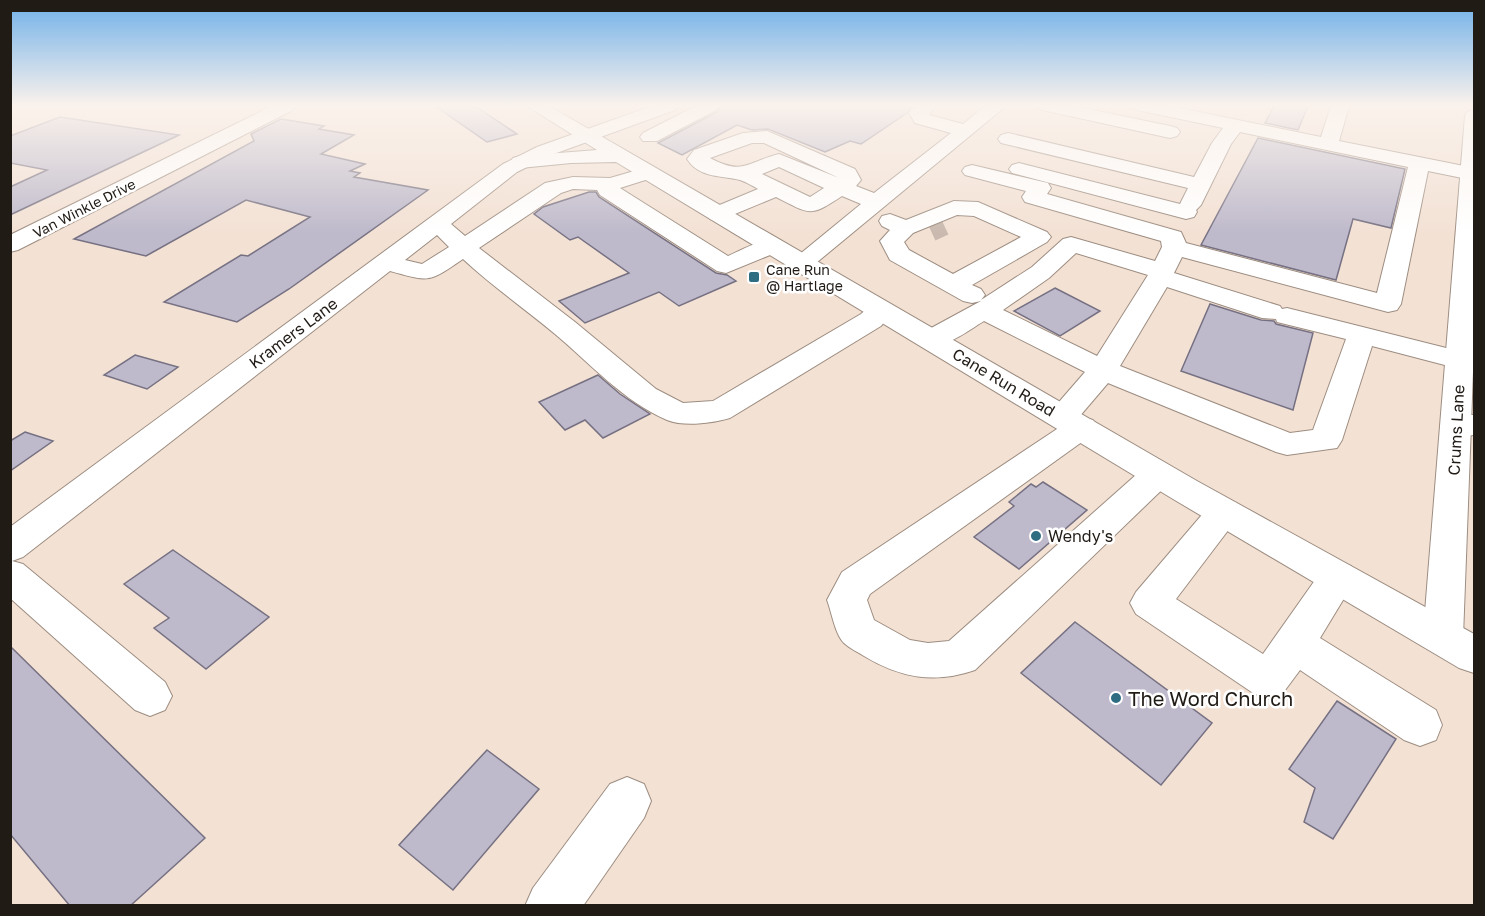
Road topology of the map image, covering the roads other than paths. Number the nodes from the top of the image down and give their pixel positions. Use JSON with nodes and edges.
{"nodes":[{"id":1,"x":202,"y":149,"type":"edge"},
{"id":2,"x":553,"y":149,"type":"edge"},
{"id":3,"x":606,"y":149,"type":"edge"},
{"id":4,"x":626,"y":149,"type":"edge"},
{"id":5,"x":716,"y":149,"type":"edge"},
{"id":6,"x":794,"y":149,"type":"edge"},
{"id":7,"x":944,"y":149,"type":"edge"},
{"id":8,"x":997,"y":149,"type":"edge"},
{"id":9,"x":1106,"y":149,"type":"edge"},
{"id":10,"x":1220,"y":149,"type":"edge"},
{"id":11,"x":1347,"y":149,"type":"edge"},
{"id":12,"x":1473,"y":149,"type":"edge"},
{"id":13,"x":615,"y":154,"type":"junction"},
{"id":14,"x":1188,"y":159,"type":"dead end"},
{"id":15,"x":984,"y":160,"type":"junction"},
{"id":16,"x":520,"y":162,"type":"junction"},
{"id":17,"x":1419,"y":163,"type":"junction"},
{"id":18,"x":1211,"y":164,"type":"junction"},
{"id":19,"x":648,"y":173,"type":"junction"},
{"id":20,"x":745,"y":174,"type":"junction"},
{"id":21,"x":1472,"y":174,"type":"junction"},
{"id":22,"x":610,"y":184,"type":"junction"},
{"id":23,"x":1201,"y":185,"type":"junction"},
{"id":24,"x":840,"y":187,"type":"junction"},
{"id":25,"x":776,"y":189,"type":"junction"},
{"id":26,"x":872,"y":206,"type":"junction"},
{"id":27,"x":978,"y":209,"type":"junction"},
{"id":28,"x":1186,"y":212,"type":"junction"},
{"id":29,"x":723,"y":217,"type":"junction"},
{"id":30,"x":438,"y":224,"type":"junction"},
{"id":31,"x":898,"y":235,"type":"junction"},
{"id":32,"x":683,"y":239,"type":"junction"},
{"id":33,"x":1471,"y":240,"type":"edge"},
{"id":34,"x":1173,"y":242,"type":"junction"},
{"id":35,"x":10,"y":245,"type":"edge"},
{"id":36,"x":772,"y":246,"type":"junction"},
{"id":37,"x":465,"y":249,"type":"junction"},
{"id":38,"x":387,"y":263,"type":"junction"},
{"id":39,"x":801,"y":263,"type":"junction"},
{"id":40,"x":1161,"y":274,"type":"junction"},
{"id":41,"x":953,"y":285,"type":"junction"},
{"id":42,"x":882,"y":310,"type":"junction"},
{"id":43,"x":990,"y":311,"type":"junction"},
{"id":44,"x":1469,"y":316,"type":"edge"},
{"id":45,"x":1361,"y":336,"type":"junction"},
{"id":46,"x":933,"y":339,"type":"junction"},
{"id":47,"x":1460,"y":360,"type":"junction"},
{"id":48,"x":1103,"y":370,"type":"junction"},
{"id":49,"x":1072,"y":422,"type":"junction"},
{"id":50,"x":1465,"y":425,"type":"edge"},
{"id":51,"x":1158,"y":474,"type":"junction"},
{"id":52,"x":1224,"y":512,"type":"junction"},
{"id":53,"x":10,"y":547,"type":"edge"},
{"id":54,"x":10,"y":575,"type":"edge"},
{"id":55,"x":1338,"y":577,"type":"junction"},
{"id":56,"x":1294,"y":644,"type":"junction"},
{"id":57,"x":1459,"y":646,"type":"edge"},
{"id":58,"x":150,"y":696,"type":"dead end"},
{"id":59,"x":1420,"y":725,"type":"dead end"},
{"id":60,"x":627,"y":801,"type":"dead end"},
{"id":61,"x":550,"y":906,"type":"edge"}],
"edges":[{"from":1,"to":35,"type":"main road","name":"Van Winkle Drive"},
{"from":2,"to":16,"type":"main road","name":"Kramers Lane"},
{"from":3,"to":13,"type":"main road","name":"Cane Run Road"},
{"from":4,"to":13,"type":"main road"},
{"from":5,"to":20,"type":"main road"},
{"from":6,"to":24,"type":"main road"},
{"from":7,"to":26,"type":"main road"},
{"from":8,"to":15,"type":"main road"},
{"from":9,"to":23,"type":"main road"},
{"from":10,"to":18,"type":"main road"},
{"from":11,"to":17,"type":"main road"},
{"from":12,"to":21,"type":"main road","name":"Crums Lane"},
{"from":13,"to":16,"type":"main road"},
{"from":13,"to":19,"type":"main road","name":"Cane Run Road"},
{"from":14,"to":18,"type":"main road"},
{"from":15,"to":28,"type":"main road"},
{"from":15,"to":34,"type":"main road"},
{"from":16,"to":30,"type":"main road","name":"Kramers Lane"},
{"from":17,"to":21,"type":"main road"},
{"from":17,"to":34,"type":"main road"},
{"from":18,"to":23,"type":"main road"},
{"from":19,"to":22,"type":"main road"},
{"from":19,"to":29,"type":"main road","name":"Cane Run Road"},
{"from":20,"to":24,"type":"main road"},
{"from":20,"to":25,"type":"main road"},
{"from":21,"to":33,"type":"main road","name":"Crums Lane"},
{"from":22,"to":32,"type":"main road"},
{"from":22,"to":37,"type":"main road"},
{"from":23,"to":28,"type":"main road"},
{"from":24,"to":25,"type":"main road"},
{"from":24,"to":26,"type":"main road"},
{"from":25,"to":29,"type":"main road"},
{"from":26,"to":31,"type":"main road"},
{"from":26,"to":39,"type":"main road"},
{"from":27,"to":31,"type":"main road"},
{"from":27,"to":31,"type":"main road"},
{"from":27,"to":41,"type":"main road"},
{"from":28,"to":34,"type":"main road"},
{"from":29,"to":32,"type":"main road"},
{"from":29,"to":36,"type":"main road","name":"Cane Run Road"},
{"from":30,"to":37,"type":"main road"},
{"from":30,"to":38,"type":"main road","name":"Kramers Lane"},
{"from":31,"to":41,"type":"main road"},
{"from":32,"to":36,"type":"main road"},
{"from":33,"to":44,"type":"main road","name":"Crums Lane"},
{"from":34,"to":40,"type":"main road"},
{"from":36,"to":39,"type":"main road","name":"Cane Run Road"},
{"from":37,"to":38,"type":"main road"},
{"from":37,"to":42,"type":"main road"},
{"from":38,"to":53,"type":"main road","name":"Kramers Lane"},
{"from":39,"to":42,"type":"main road","name":"Cane Run Road"},
{"from":40,"to":43,"type":"main road"},
{"from":40,"to":45,"type":"main road"},
{"from":40,"to":48,"type":"main road"},
{"from":41,"to":43,"type":"main road"},
{"from":42,"to":46,"type":"main road","name":"Cane Run Road"},
{"from":43,"to":46,"type":"main road"},
{"from":43,"to":48,"type":"main road"},
{"from":44,"to":47,"type":"main road","name":"Crums Lane"},
{"from":45,"to":47,"type":"main road"},
{"from":45,"to":48,"type":"main road"},
{"from":46,"to":49,"type":"main road","name":"Cane Run Road"},
{"from":47,"to":50,"type":"main road","name":"Crums Lane"},
{"from":48,"to":49,"type":"main road"},
{"from":49,"to":51,"type":"main road","name":"Cane Run Road"},
{"from":49,"to":51,"type":"main road"},
{"from":50,"to":57,"type":"main road","name":"Crums Lane"},
{"from":51,"to":52,"type":"main road","name":"Cane Run Road"},
{"from":52,"to":55,"type":"main road","name":"Cane Run Road"},
{"from":52,"to":56,"type":"main road"},
{"from":54,"to":58,"type":"main road"},
{"from":55,"to":56,"type":"main road"},
{"from":55,"to":57,"type":"main road","name":"Cane Run Road"},
{"from":56,"to":59,"type":"main road"},
{"from":60,"to":61,"type":"main road"}]}
